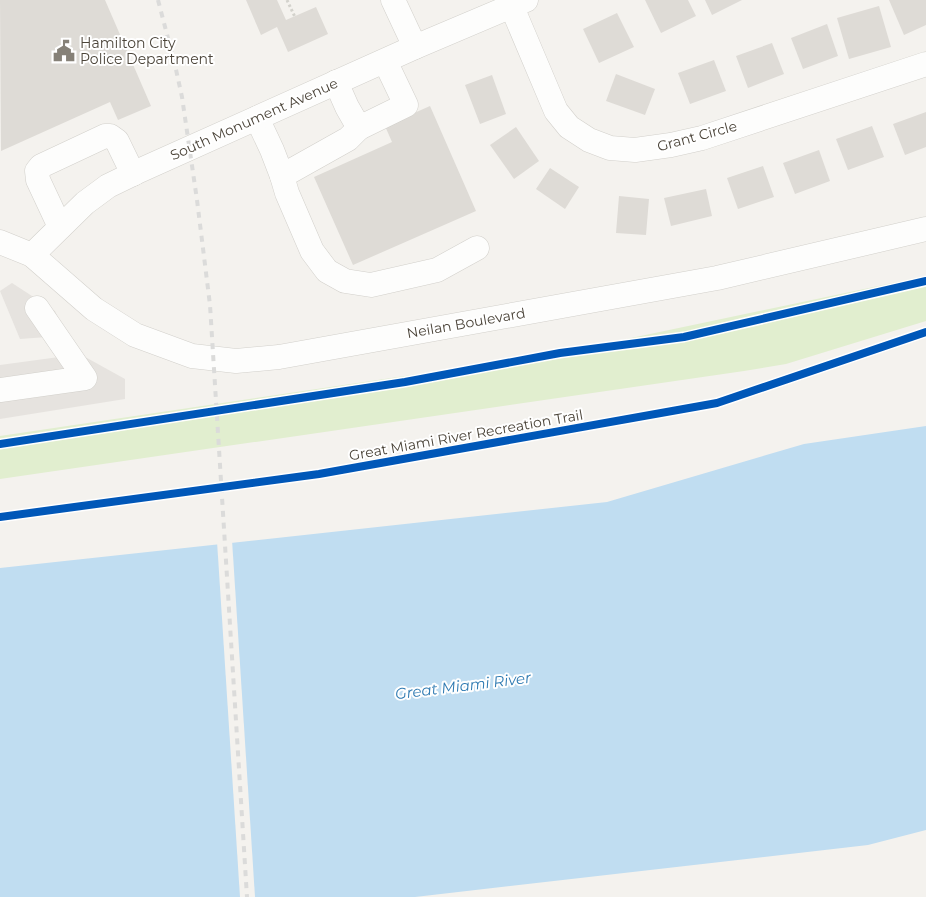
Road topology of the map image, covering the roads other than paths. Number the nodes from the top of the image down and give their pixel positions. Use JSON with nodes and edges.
{"nodes":[{"id":1,"x":393,"y":0,"type":"edge"},
{"id":2,"x":519,"y":3,"type":"edge"},
{"id":3,"x":415,"y":47,"type":"junction"},
{"id":4,"x":385,"y":61,"type":"junction"},
{"id":5,"x":926,"y":64,"type":"edge"},
{"id":6,"x":336,"y":82,"type":"junction"},
{"id":7,"x":257,"y":118,"type":"junction"},
{"id":8,"x":359,"y":128,"type":"junction"},
{"id":9,"x":133,"y":174,"type":"junction"},
{"id":10,"x":282,"y":176,"type":"junction"},
{"id":11,"x":60,"y":227,"type":"junction"},
{"id":12,"x":926,"y":229,"type":"edge"},
{"id":13,"x":0,"y":242,"type":"edge"},
{"id":14,"x":477,"y":248,"type":"dead end"},
{"id":15,"x":32,"y":255,"type":"junction"},
{"id":16,"x":37,"y":308,"type":"dead end"},
{"id":17,"x":0,"y":390,"type":"edge"}],
"edges":[{"from":1,"to":3,"type":"street"},
{"from":2,"to":3,"type":"street","name":"South Monument Avenue"},
{"from":2,"to":5,"type":"street","name":"Grant Circle"},
{"from":3,"to":4,"type":"street","name":"South Monument Avenue"},
{"from":4,"to":6,"type":"street","name":"South Monument Avenue"},
{"from":4,"to":8,"type":"street"},
{"from":6,"to":7,"type":"street","name":"South Monument Avenue"},
{"from":6,"to":8,"type":"street"},
{"from":7,"to":9,"type":"street","name":"South Monument Avenue"},
{"from":7,"to":10,"type":"street"},
{"from":8,"to":10,"type":"street"},
{"from":9,"to":11,"type":"street","name":"South Monument Avenue"},
{"from":9,"to":11,"type":"street"},
{"from":10,"to":14,"type":"street"},
{"from":11,"to":15,"type":"street","name":"South Monument Avenue"},
{"from":12,"to":15,"type":"street","name":"Neilan Boulevard"},
{"from":13,"to":15,"type":"street"},
{"from":16,"to":17,"type":"street"}]}
